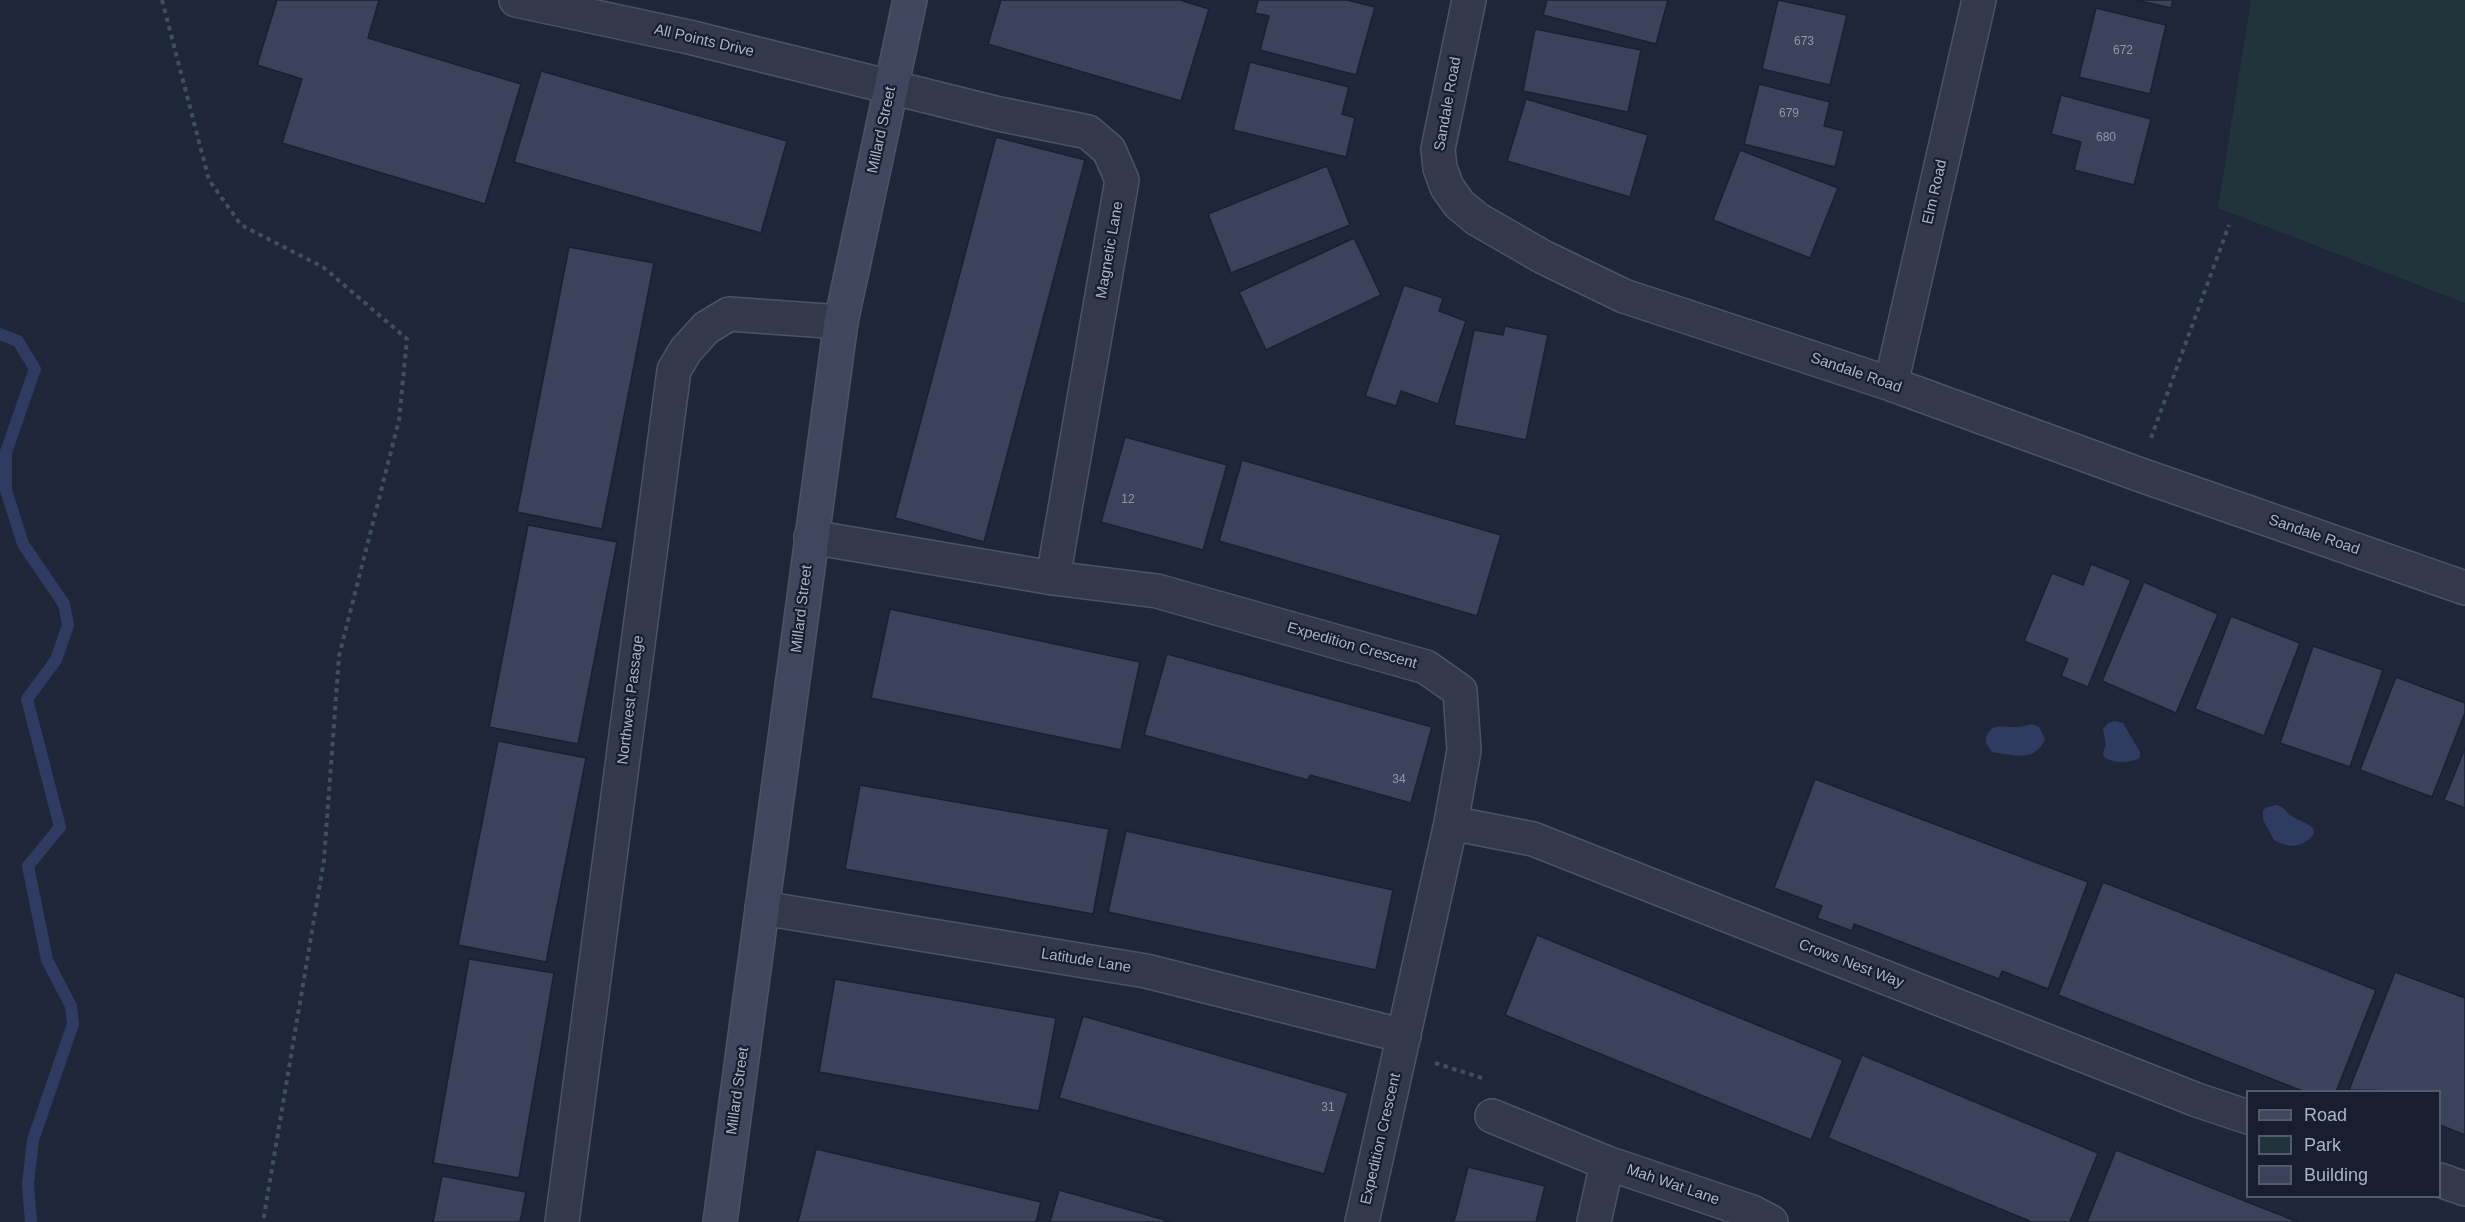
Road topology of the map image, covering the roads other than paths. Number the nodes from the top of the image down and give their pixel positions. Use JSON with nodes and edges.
{"nodes":[{"id":1,"x":516,"y":0,"type":"edge"},
{"id":2,"x":910,"y":0,"type":"edge"},
{"id":3,"x":1469,"y":0,"type":"edge"},
{"id":4,"x":1979,"y":0,"type":"edge"},
{"id":5,"x":890,"y":87,"type":"junction"},
{"id":6,"x":841,"y":322,"type":"junction"},
{"id":7,"x":1891,"y":384,"type":"junction"},
{"id":8,"x":811,"y":537,"type":"junction"},
{"id":9,"x":1053,"y":579,"type":"junction"},
{"id":10,"x":2465,"y":588,"type":"edge"},
{"id":11,"x":1451,"y":823,"type":"junction"},
{"id":12,"x":762,"y":908,"type":"junction"},
{"id":13,"x":1402,"y":1044,"type":"junction"},
{"id":14,"x":1492,"y":1116,"type":"road end"},
{"id":15,"x":2246,"y":1117,"type":"edge"},
{"id":16,"x":1607,"y":1163,"type":"junction"},
{"id":17,"x":2441,"y":1181,"type":"edge"},
{"id":18,"x":2465,"y":1189,"type":"edge"},
{"id":19,"x":562,"y":1222,"type":"edge"},
{"id":20,"x":720,"y":1222,"type":"edge"},
{"id":21,"x":1362,"y":1222,"type":"edge"},
{"id":22,"x":1594,"y":1222,"type":"edge"},
{"id":23,"x":1772,"y":1222,"type":"edge"}],
"edges":[{"from":1,"to":5,"type":"street","name":"All Points Drive"},
{"from":2,"to":5,"type":"street","name":"Millard Street"},
{"from":3,"to":7,"type":"street","name":"Sandale Road"},
{"from":4,"to":7,"type":"street","name":"Elm Road"},
{"from":5,"to":6,"type":"street","name":"Millard Street"},
{"from":5,"to":9,"type":"street","name":"Magnetic Lane"},
{"from":6,"to":8,"type":"street","name":"Millard Street"},
{"from":6,"to":19,"type":"street","name":"Northwest Passage"},
{"from":7,"to":10,"type":"street","name":"Sandale Road"},
{"from":8,"to":9,"type":"street","name":"Expedition Crescent"},
{"from":8,"to":12,"type":"street","name":"Millard Street"},
{"from":9,"to":11,"type":"street","name":"Expedition Crescent"},
{"from":11,"to":13,"type":"street","name":"Expedition Crescent"},
{"from":11,"to":15,"type":"street","name":"Crows Nest Way"},
{"from":12,"to":13,"type":"street","name":"Latitude Lane"},
{"from":12,"to":20,"type":"street","name":"Millard Street"},
{"from":13,"to":21,"type":"street","name":"Expedition Crescent"},
{"from":14,"to":16,"type":"street","name":"Mah Wat Lane"},
{"from":16,"to":22,"type":"street"},
{"from":16,"to":23,"type":"street","name":"Mah Wat Lane"},
{"from":17,"to":18,"type":"street"}]}
